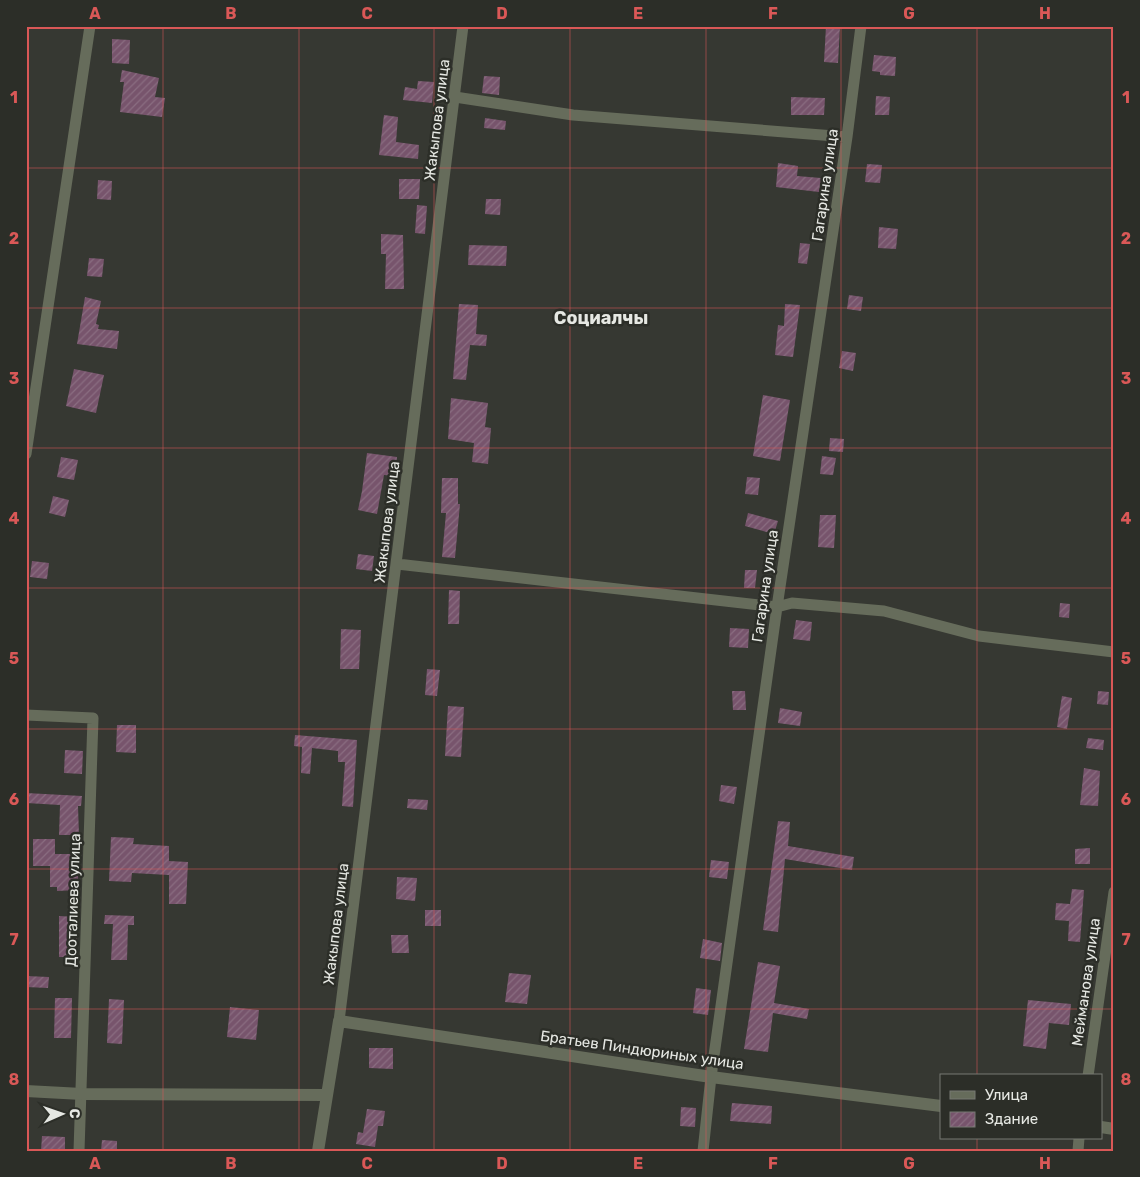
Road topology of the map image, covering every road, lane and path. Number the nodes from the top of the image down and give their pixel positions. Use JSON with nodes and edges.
{"nodes":[{"id":1,"x":90,"y":26,"type":"edge"},
{"id":2,"x":463,"y":26,"type":"edge"},
{"id":3,"x":861,"y":26,"type":"edge"},
{"id":4,"x":455,"y":97,"type":"junction"},
{"id":5,"x":847,"y":137,"type":"junction"},
{"id":6,"x":26,"y":454,"type":"edge"},
{"id":7,"x":398,"y":564,"type":"junction"},
{"id":8,"x":777,"y":607,"type":"junction"},
{"id":9,"x":1114,"y":652,"type":"edge"},
{"id":10,"x":26,"y":715,"type":"edge"},
{"id":11,"x":1114,"y":892,"type":"edge"},
{"id":12,"x":339,"y":1021,"type":"junction"},
{"id":13,"x":1088,"y":1074,"type":"edge"},
{"id":14,"x":711,"y":1077,"type":"junction"},
{"id":15,"x":26,"y":1091,"type":"edge"},
{"id":16,"x":82,"y":1094,"type":"junction"},
{"id":17,"x":327,"y":1095,"type":"junction"},
{"id":18,"x":940,"y":1106,"type":"edge"},
{"id":19,"x":79,"y":1151,"type":"edge"},
{"id":20,"x":318,"y":1151,"type":"edge"},
{"id":21,"x":703,"y":1151,"type":"edge"}],
"edges":[{"from":1,"to":6,"type":"street"},
{"from":2,"to":4,"type":"street","name":"Жакыпова улица"},
{"from":3,"to":5,"type":"street","name":"Гагарина улица"},
{"from":4,"to":5,"type":"street"},
{"from":4,"to":7,"type":"street","name":"Жакыпова улица"},
{"from":5,"to":8,"type":"street","name":"Гагарина улица"},
{"from":7,"to":8,"type":"street"},
{"from":7,"to":12,"type":"street","name":"Жакыпова улица"},
{"from":8,"to":9,"type":"street"},
{"from":8,"to":14,"type":"street","name":"Гагарина улица"},
{"from":10,"to":16,"type":"street","name":"Дооталиева улица"},
{"from":11,"to":13,"type":"street","name":"Мейманова улица"},
{"from":12,"to":14,"type":"street","name":"Братьев Пиндюриных улица"},
{"from":12,"to":17,"type":"street"},
{"from":14,"to":18,"type":"street","name":"Братьев Пиндюриных улица"},
{"from":14,"to":21,"type":"street","name":"Гагарина улица"},
{"from":15,"to":16,"type":"street"},
{"from":16,"to":17,"type":"street"},
{"from":16,"to":19,"type":"street","name":"Дооталиева улица"},
{"from":17,"to":20,"type":"street"}]}
